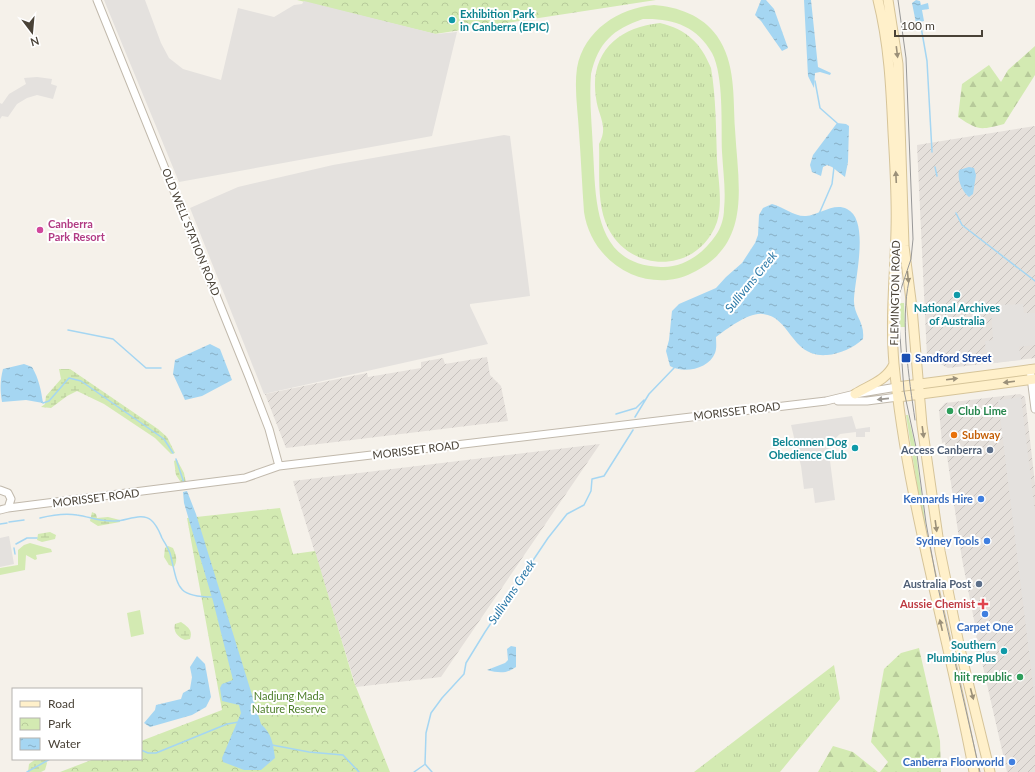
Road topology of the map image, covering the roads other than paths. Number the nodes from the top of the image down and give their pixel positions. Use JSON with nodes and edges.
{"nodes":[{"id":1,"x":97,"y":0,"type":"edge"},
{"id":2,"x":878,"y":0,"type":"edge"},
{"id":3,"x":888,"y":0,"type":"edge"},
{"id":4,"x":894,"y":363,"type":"junction"},
{"id":5,"x":1033,"y":374,"type":"edge"},
{"id":6,"x":919,"y":388,"type":"junction"},
{"id":7,"x":898,"y":392,"type":"junction"},
{"id":8,"x":855,"y":394,"type":"junction"},
{"id":9,"x":826,"y":401,"type":"junction"},
{"id":10,"x":1035,"y":409,"type":"edge"},
{"id":11,"x":279,"y":466,"type":"junction"},
{"id":12,"x":0,"y":490,"type":"edge"},
{"id":13,"x":8,"y":508,"type":"junction"},
{"id":14,"x":0,"y":510,"type":"edge"},
{"id":15,"x":974,"y":772,"type":"edge"},
{"id":16,"x":990,"y":772,"type":"edge"}],
"edges":[{"from":1,"to":11,"type":"street","name":"OLD WELL STATION ROAD"},
{"from":4,"to":2,"type":"main road","name":"FLEMINGTON ROAD","one_way":true},
{"from":3,"to":6,"type":"main road","name":"FLEMINGTON ROAD","one_way":true},
{"from":4,"to":7,"type":"main road","name":"FLEMINGTON ROAD"},
{"from":4,"to":8,"type":"main road"},
{"from":5,"to":6,"type":"main road"},
{"from":5,"to":10,"type":"street"},
{"from":6,"to":7,"type":"main road"},
{"from":6,"to":16,"type":"main road","name":"FLEMINGTON ROAD","one_way":true},
{"from":7,"to":8,"type":"street","name":"MORISSET ROAD"},
{"from":7,"to":9,"type":"street","name":"MORISSET ROAD","one_way":true},
{"from":15,"to":7,"type":"main road","name":"FLEMINGTON ROAD","one_way":true},
{"from":8,"to":9,"type":"street","name":"MORISSET ROAD"},
{"from":9,"to":11,"type":"street","name":"MORISSET ROAD"},
{"from":11,"to":13,"type":"street","name":"MORISSET ROAD"},
{"from":12,"to":13,"type":"street"},
{"from":13,"to":14,"type":"street","name":"MORISSET ROAD"}]}
